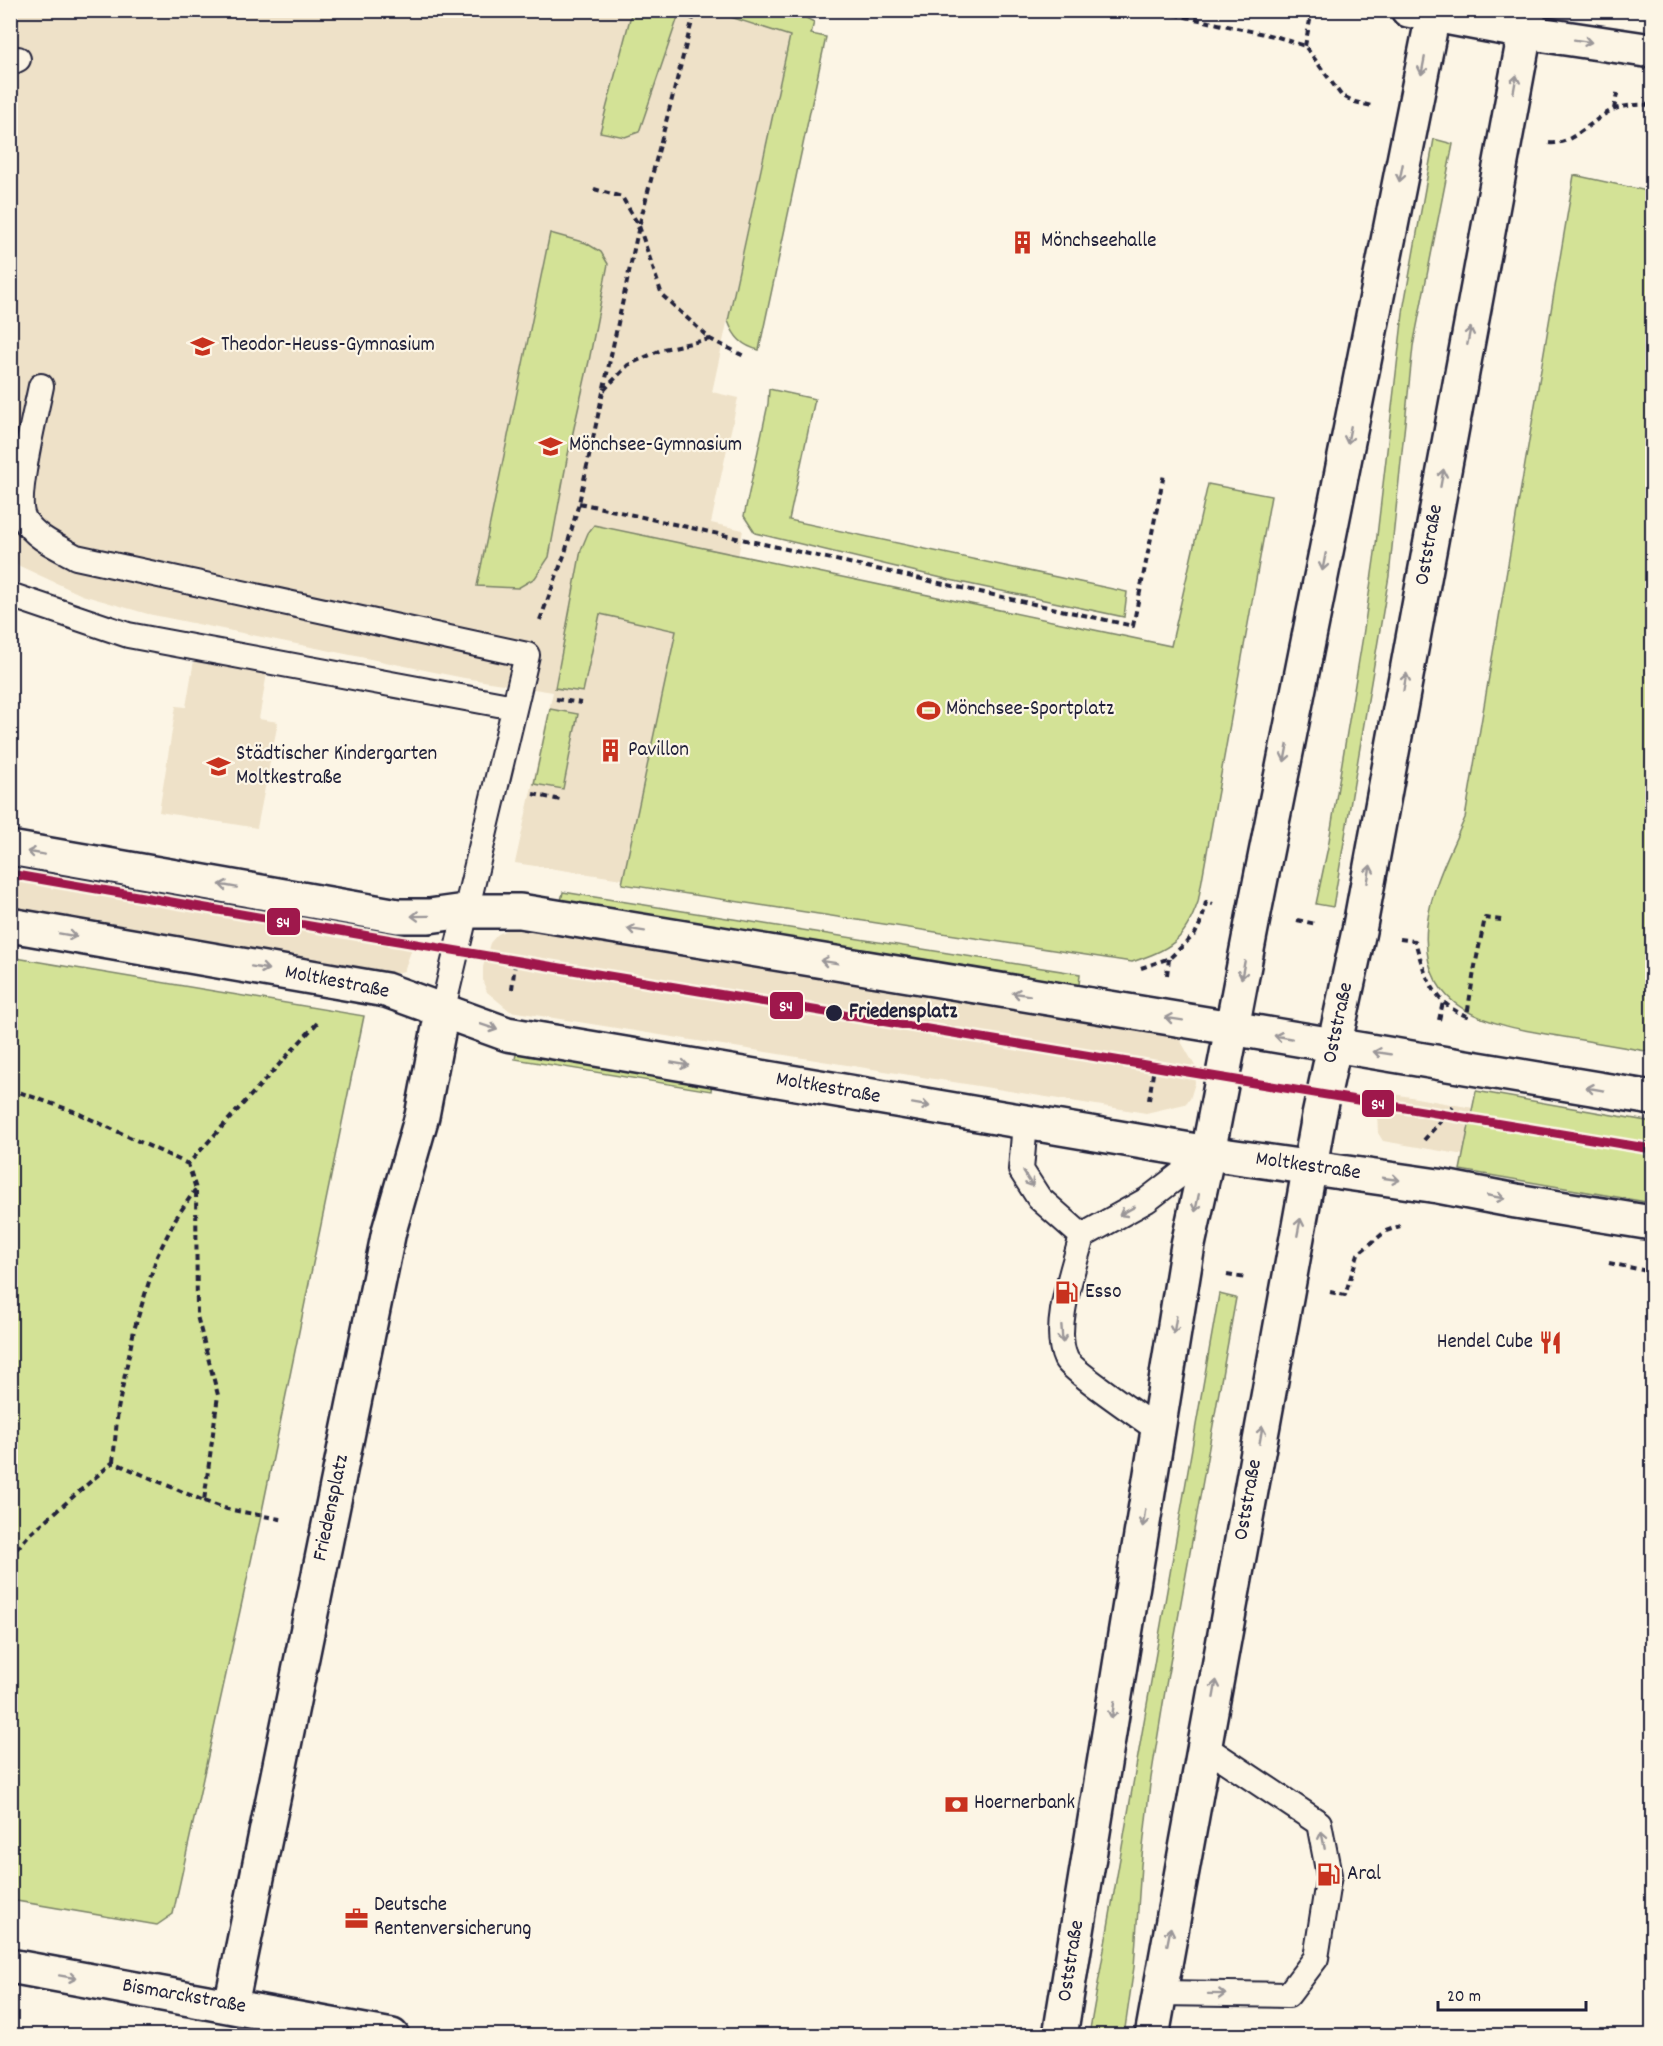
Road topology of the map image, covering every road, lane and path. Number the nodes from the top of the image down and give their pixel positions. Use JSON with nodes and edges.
{"nodes":[{"id":1,"x":695,"y":10,"type":"edge"},
{"id":2,"x":1312,"y":10,"type":"edge"},
{"id":3,"x":1425,"y":12,"type":"edge"},
{"id":4,"x":1527,"y":21,"type":"edge"},
{"id":5,"x":1305,"y":46,"type":"dead end"},
{"id":6,"x":1653,"y":51,"type":"edge"},
{"id":7,"x":594,"y":189,"type":"dead end"},
{"id":8,"x":639,"y":226,"type":"junction"},
{"id":9,"x":710,"y":339,"type":"junction"},
{"id":10,"x":746,"y":357,"type":"dead end"},
{"id":11,"x":41,"y":386,"type":"dead end"},
{"id":12,"x":603,"y":390,"type":"junction"},
{"id":13,"x":1164,"y":474,"type":"dead end"},
{"id":14,"x":579,"y":503,"type":"junction"},
{"id":15,"x":10,"y":595,"type":"edge"},
{"id":16,"x":527,"y":655,"type":"junction"},
{"id":17,"x":548,"y":698,"type":"dead end"},
{"id":18,"x":581,"y":703,"type":"dead end"},
{"id":19,"x":514,"y":707,"type":"junction"},
{"id":20,"x":529,"y":794,"type":"dead end"},
{"id":21,"x":561,"y":800,"type":"dead end"},
{"id":22,"x":10,"y":848,"type":"edge"},
{"id":23,"x":465,"y":911,"type":"junction"},
{"id":24,"x":520,"y":911,"type":"junction"},
{"id":25,"x":1254,"y":913,"type":"junction"},
{"id":26,"x":1502,"y":920,"type":"dead end"},
{"id":27,"x":10,"y":925,"type":"edge"},
{"id":28,"x":1359,"y":931,"type":"junction"},
{"id":29,"x":1132,"y":971,"type":"dead end"},
{"id":30,"x":442,"y":1012,"type":"junction"},
{"id":31,"x":326,"y":1014,"type":"dead end"},
{"id":32,"x":1231,"y":1028,"type":"junction"},
{"id":33,"x":507,"y":1034,"type":"junction"},
{"id":34,"x":1335,"y":1046,"type":"junction"},
{"id":35,"x":10,"y":1089,"type":"edge"},
{"id":36,"x":1653,"y":1098,"type":"edge"},
{"id":37,"x":1453,"y":1106,"type":"dead end"},
{"id":38,"x":1025,"y":1123,"type":"junction"},
{"id":39,"x":1421,"y":1143,"type":"dead end"},
{"id":40,"x":1208,"y":1153,"type":"junction"},
{"id":41,"x":188,"y":1164,"type":"junction"},
{"id":42,"x":1310,"y":1168,"type":"junction"},
{"id":43,"x":196,"y":1189,"type":"junction"},
{"id":44,"x":1653,"y":1223,"type":"edge"},
{"id":45,"x":1082,"y":1236,"type":"junction"},
{"id":46,"x":1158,"y":1430,"type":"junction"},
{"id":47,"x":113,"y":1462,"type":"junction"},
{"id":48,"x":204,"y":1501,"type":"junction"},
{"id":49,"x":329,"y":1528,"type":"junction"},
{"id":50,"x":10,"y":1557,"type":"edge"},
{"id":51,"x":1205,"y":1747,"type":"junction"},
{"id":52,"x":10,"y":1966,"type":"edge"},
{"id":53,"x":1159,"y":1993,"type":"junction"},
{"id":54,"x":231,"y":2005,"type":"junction"},
{"id":55,"x":392,"y":2036,"type":"edge"},
{"id":56,"x":1060,"y":2036,"type":"edge"},
{"id":57,"x":1152,"y":2036,"type":"edge"}],
"edges":[{"from":1,"to":8,"type":"path"},
{"from":2,"to":5,"type":"path"},
{"from":3,"to":4,"type":"street"},
{"from":3,"to":25,"type":"street","name":"Oststraße","one_way":true},
{"from":4,"to":6,"type":"street","one_way":true},
{"from":28,"to":4,"type":"street","name":"Oststraße","one_way":true},
{"from":7,"to":8,"type":"path"},
{"from":8,"to":9,"type":"path"},
{"from":8,"to":12,"type":"path"},
{"from":9,"to":10,"type":"path"},
{"from":9,"to":12,"type":"path"},
{"from":11,"to":16,"type":"lane"},
{"from":12,"to":14,"type":"path"},
{"from":13,"to":14,"type":"path"},
{"from":14,"to":16,"type":"path"},
{"from":15,"to":19,"type":"lane"},
{"from":16,"to":19,"type":"lane"},
{"from":17,"to":18,"type":"path"},
{"from":19,"to":23,"type":"lane"},
{"from":20,"to":21,"type":"path"},
{"from":23,"to":22,"type":"street","one_way":true},
{"from":23,"to":24,"type":"street"},
{"from":23,"to":30,"type":"lane"},
{"from":32,"to":24,"type":"street","one_way":true},
{"from":24,"to":33,"type":"path"},
{"from":25,"to":28,"type":"path"},
{"from":25,"to":29,"type":"path"},
{"from":25,"to":32,"type":"street","name":"Oststraße","one_way":true},
{"from":26,"to":28,"type":"path"},
{"from":27,"to":30,"type":"street","name":"Moltkestraße","one_way":true},
{"from":28,"to":34,"type":"street","name":"Oststraße"},
{"from":30,"to":33,"type":"street","name":"Moltkestraße","one_way":true},
{"from":30,"to":49,"type":"street","name":"Friedensplatz"},
{"from":31,"to":41,"type":"path"},
{"from":34,"to":32,"type":"street","one_way":true},
{"from":32,"to":40,"type":"street","name":"Oststraße"},
{"from":33,"to":38,"type":"street","name":"Moltkestraße","one_way":true},
{"from":36,"to":34,"type":"street","one_way":true},
{"from":34,"to":42,"type":"street","name":"Oststraße"},
{"from":35,"to":41,"type":"path"},
{"from":37,"to":39,"type":"path"},
{"from":38,"to":40,"type":"street","name":"Moltkestraße"},
{"from":38,"to":45,"type":"lane","one_way":true},
{"from":40,"to":42,"type":"street","name":"Moltkestraße"},
{"from":40,"to":45,"type":"lane","one_way":true},
{"from":40,"to":46,"type":"street","name":"Oststraße","one_way":true},
{"from":41,"to":43,"type":"path"},
{"from":42,"to":44,"type":"street","name":"Moltkestraße","one_way":true},
{"from":51,"to":42,"type":"street","name":"Oststraße","one_way":true},
{"from":43,"to":47,"type":"path"},
{"from":43,"to":48,"type":"path"},
{"from":45,"to":46,"type":"lane","one_way":true},
{"from":46,"to":56,"type":"street","name":"Oststraße","one_way":true},
{"from":47,"to":48,"type":"path"},
{"from":47,"to":50,"type":"path"},
{"from":48,"to":49,"type":"path"},
{"from":49,"to":54,"type":"street","name":"Friedensplatz"},
{"from":53,"to":51,"type":"street","name":"Oststraße","one_way":true},
{"from":53,"to":51,"type":"lane","one_way":true},
{"from":52,"to":54,"type":"street","name":"Bismarckstraße","one_way":true},
{"from":53,"to":57,"type":"street","name":"Oststraße"},
{"from":54,"to":55,"type":"street","name":"Bismarckstraße"}]}
